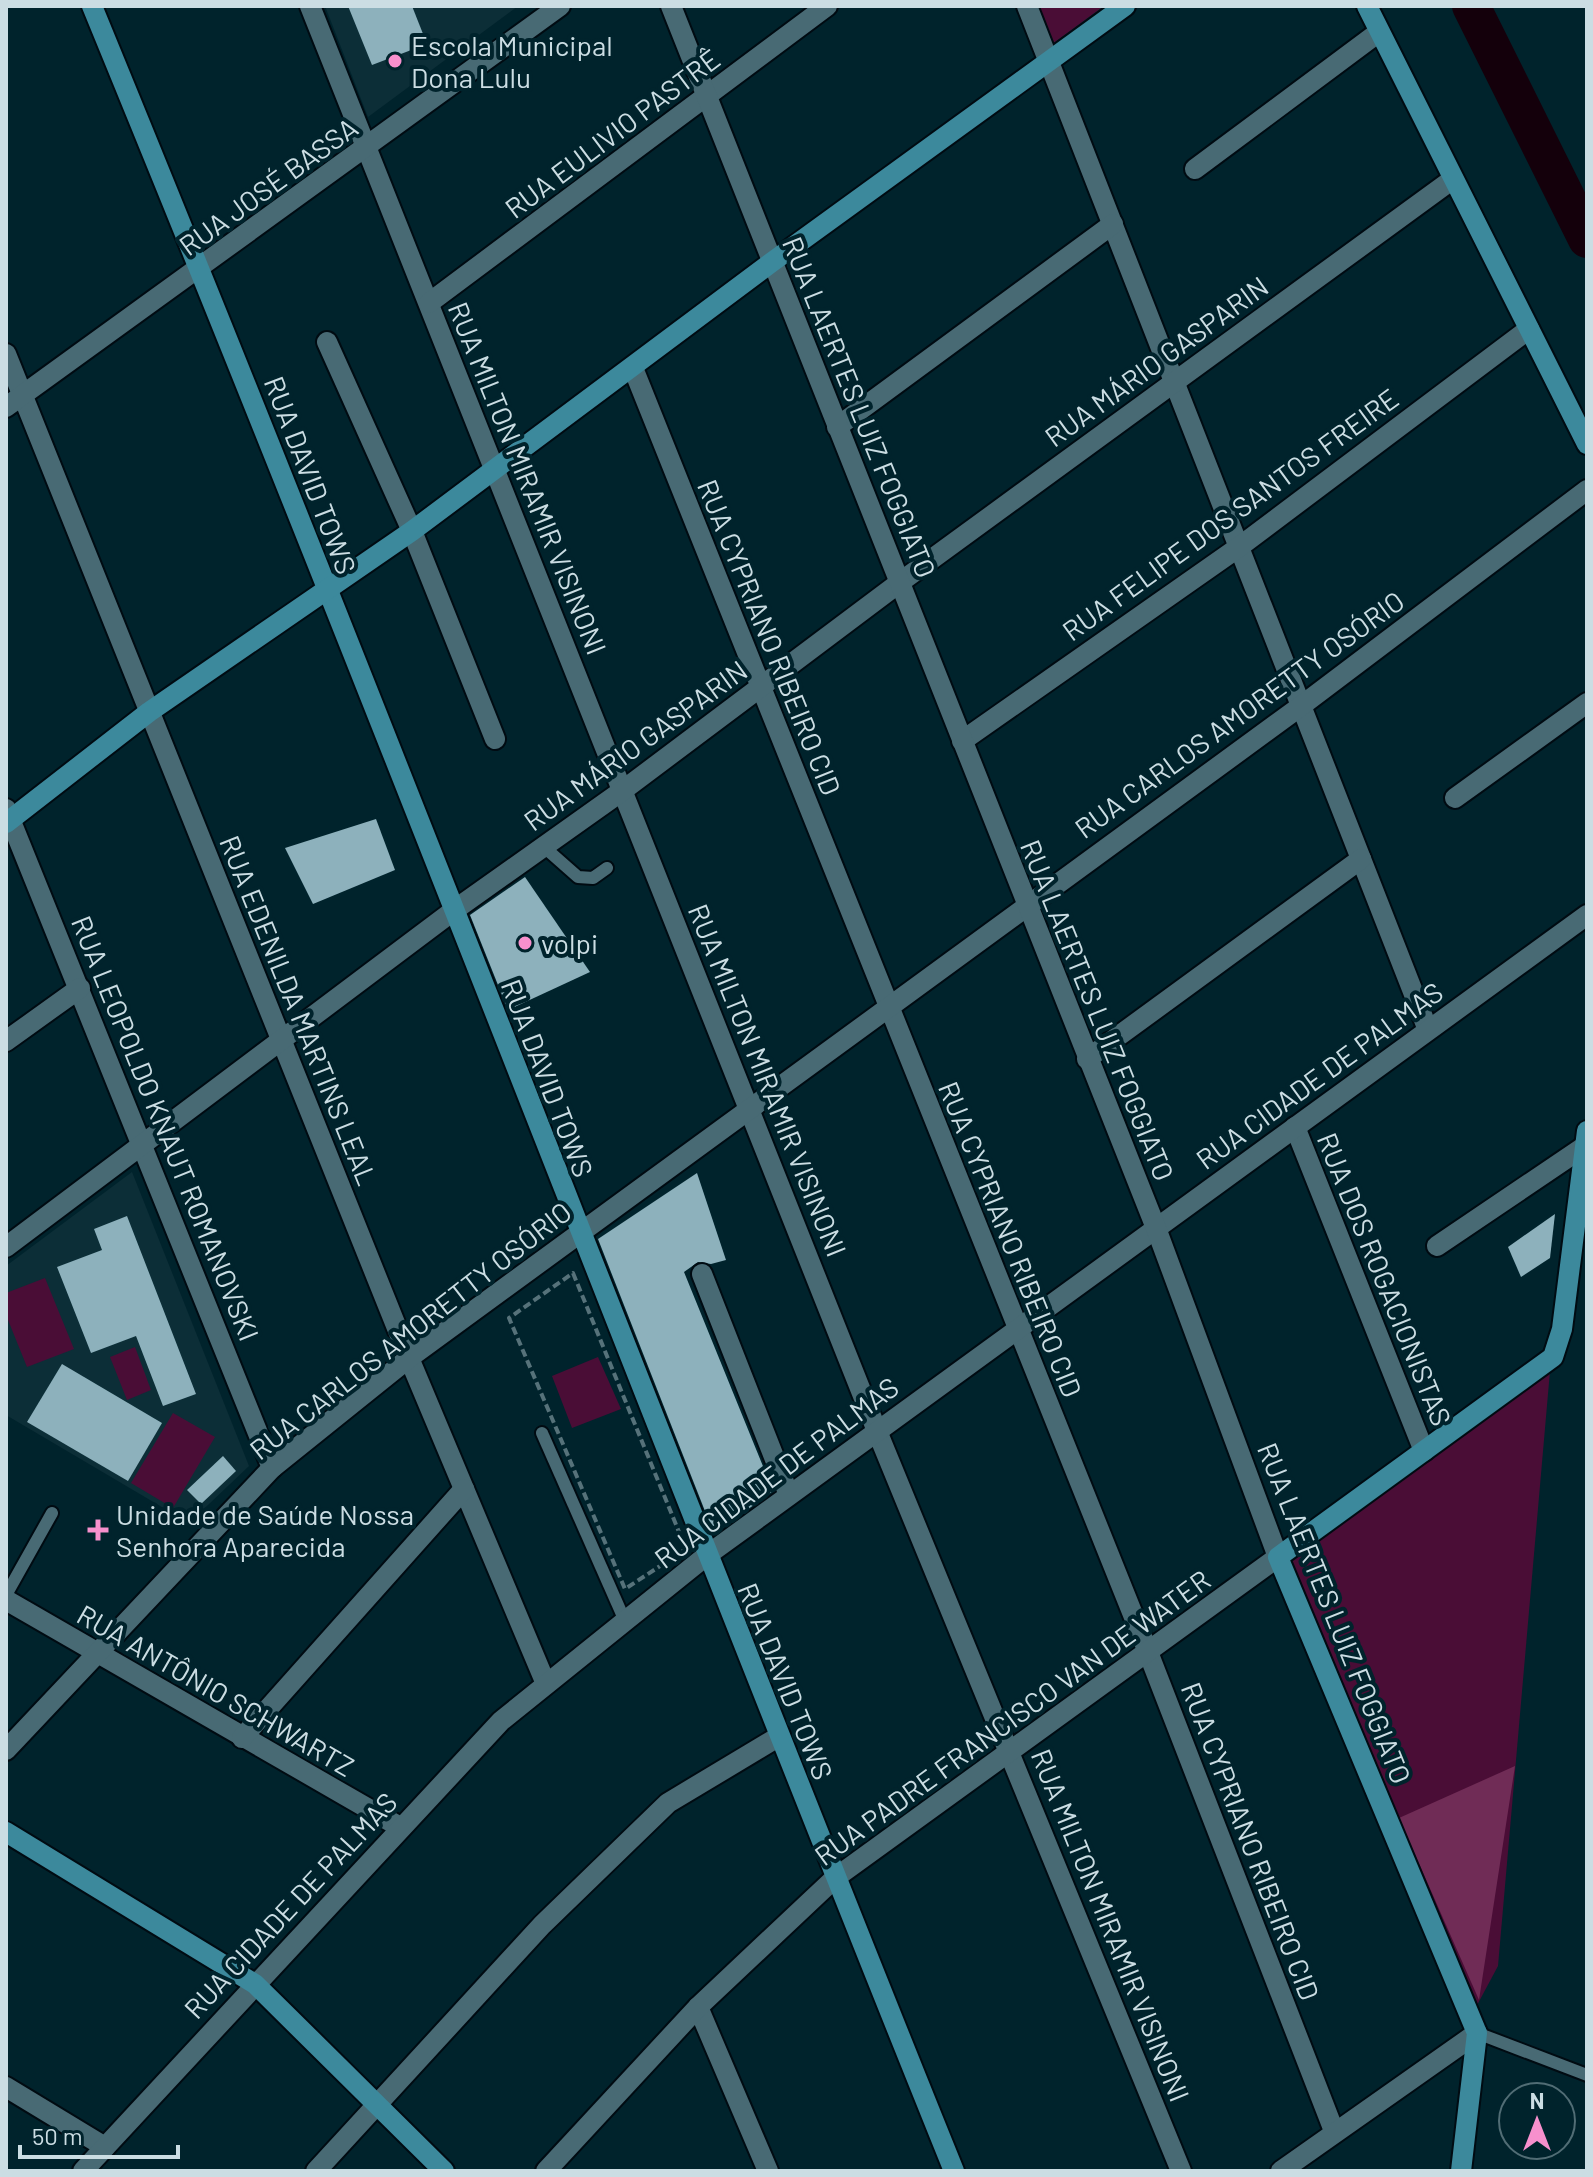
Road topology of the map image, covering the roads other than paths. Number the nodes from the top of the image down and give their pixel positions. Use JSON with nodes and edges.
{"nodes":[{"id":1,"x":92,"y":6,"type":"edge"},
{"id":2,"x":310,"y":6,"type":"edge"},
{"id":3,"x":560,"y":6,"type":"edge"},
{"id":4,"x":671,"y":6,"type":"edge"},
{"id":5,"x":827,"y":6,"type":"edge"},
{"id":6,"x":1027,"y":6,"type":"edge"},
{"id":7,"x":1125,"y":6,"type":"edge"},
{"id":8,"x":1367,"y":6,"type":"edge"},
{"id":9,"x":1379,"y":32,"type":"junction"},
{"id":10,"x":1049,"y":61,"type":"junction"},
{"id":11,"x":707,"y":98,"type":"junction"},
{"id":12,"x":367,"y":149,"type":"junction"},
{"id":13,"x":1195,"y":169,"type":"dead end"},
{"id":14,"x":1453,"y":179,"type":"junction"},
{"id":15,"x":1113,"y":224,"type":"junction"},
{"id":16,"x":772,"y":262,"type":"junction"},
{"id":17,"x":200,"y":269,"type":"junction"},
{"id":18,"x":429,"y":303,"type":"junction"},
{"id":19,"x":1529,"y":329,"type":"junction"},
{"id":20,"x":327,"y":342,"type":"dead end"},
{"id":21,"x":6,"y":354,"type":"edge"},
{"id":22,"x":633,"y":368,"type":"junction"},
{"id":23,"x":1175,"y":382,"type":"junction"},
{"id":24,"x":14,"y":401,"type":"edge"},
{"id":25,"x":837,"y":427,"type":"junction"},
{"id":26,"x":1587,"y":444,"type":"edge"},
{"id":27,"x":495,"y":471,"type":"junction"},
{"id":28,"x":1587,"y":490,"type":"edge"},
{"id":29,"x":412,"y":531,"type":"junction"},
{"id":30,"x":1239,"y":547,"type":"junction"},
{"id":31,"x":899,"y":583,"type":"junction"},
{"id":32,"x":327,"y":592,"type":"junction"},
{"id":33,"x":761,"y":689,"type":"junction"},
{"id":34,"x":1587,"y":703,"type":"edge"},
{"id":35,"x":1301,"y":706,"type":"junction"},
{"id":36,"x":149,"y":712,"type":"junction"},
{"id":37,"x":495,"y":739,"type":"dead end"},
{"id":38,"x":962,"y":741,"type":"junction"},
{"id":39,"x":622,"y":791,"type":"junction"},
{"id":40,"x":1455,"y":798,"type":"dead end"},
{"id":41,"x":7,"y":817,"type":"edge"},
{"id":42,"x":544,"y":847,"type":"junction"},
{"id":43,"x":1361,"y":859,"type":"junction"},
{"id":44,"x":607,"y":868,"type":"dead end"},
{"id":45,"x":1026,"y":904,"type":"junction"},
{"id":46,"x":453,"y":911,"type":"junction"},
{"id":47,"x":1587,"y":915,"type":"edge"},
{"id":48,"x":80,"y":988,"type":"junction"},
{"id":49,"x":888,"y":1007,"type":"junction"},
{"id":50,"x":1428,"y":1030,"type":"junction"},
{"id":51,"x":282,"y":1040,"type":"junction"},
{"id":52,"x":6,"y":1041,"type":"edge"},
{"id":53,"x":1087,"y":1059,"type":"junction"},
{"id":54,"x":749,"y":1108,"type":"junction"},
{"id":55,"x":1295,"y":1127,"type":"junction"},
{"id":56,"x":1586,"y":1138,"type":"edge"},
{"id":57,"x":143,"y":1143,"type":"junction"},
{"id":58,"x":1156,"y":1228,"type":"junction"},
{"id":59,"x":580,"y":1234,"type":"junction"},
{"id":60,"x":1437,"y":1246,"type":"dead end"},
{"id":61,"x":6,"y":1247,"type":"edge"},
{"id":62,"x":702,"y":1274,"type":"dead end"},
{"id":63,"x":1017,"y":1329,"type":"junction"},
{"id":64,"x":409,"y":1358,"type":"junction"},
{"id":65,"x":877,"y":1431,"type":"junction"},
{"id":66,"x":542,"y":1433,"type":"dead end"},
{"id":67,"x":1424,"y":1451,"type":"junction"},
{"id":68,"x":272,"y":1468,"type":"junction"},
{"id":69,"x":464,"y":1489,"type":"junction"},
{"id":70,"x":789,"y":1495,"type":"junction"},
{"id":71,"x":52,"y":1513,"type":"dead end"},
{"id":72,"x":706,"y":1556,"type":"junction"},
{"id":73,"x":1278,"y":1557,"type":"junction"},
{"id":74,"x":6,"y":1598,"type":"edge"},
{"id":75,"x":625,"y":1621,"type":"junction"},
{"id":76,"x":1148,"y":1652,"type":"junction"},
{"id":77,"x":95,"y":1653,"type":"junction"},
{"id":78,"x":546,"y":1684,"type":"junction"},
{"id":79,"x":778,"y":1737,"type":"junction"},
{"id":80,"x":242,"y":1738,"type":"junction"},
{"id":81,"x":6,"y":1750,"type":"edge"},
{"id":82,"x":1010,"y":1751,"type":"junction"},
{"id":83,"x":400,"y":1827,"type":"junction"},
{"id":84,"x":6,"y":1832,"type":"edge"},
{"id":85,"x":835,"y":1878,"type":"junction"},
{"id":86,"x":255,"y":1984,"type":"junction"},
{"id":87,"x":698,"y":2007,"type":"junction"},
{"id":88,"x":1477,"y":2033,"type":"junction"},
{"id":89,"x":1587,"y":2075,"type":"edge"},
{"id":90,"x":6,"y":2087,"type":"edge"},
{"id":91,"x":377,"y":2106,"type":"junction"},
{"id":92,"x":1334,"y":2131,"type":"junction"},
{"id":93,"x":105,"y":2147,"type":"junction"},
{"id":94,"x":83,"y":2171,"type":"edge"},
{"id":95,"x":316,"y":2171,"type":"edge"},
{"id":96,"x":444,"y":2171,"type":"edge"},
{"id":97,"x":546,"y":2171,"type":"edge"},
{"id":98,"x":768,"y":2171,"type":"edge"},
{"id":99,"x":954,"y":2171,"type":"edge"},
{"id":100,"x":1181,"y":2171,"type":"edge"},
{"id":101,"x":1281,"y":2171,"type":"edge"},
{"id":102,"x":1461,"y":2171,"type":"edge"}],
"edges":[{"from":1,"to":17,"type":"street","name":"RUA DAVID TOWS"},
{"from":2,"to":12,"type":"street","name":"RUA MILTON MIRAMIR VISINONI"},
{"from":3,"to":12,"type":"street","name":"RUA JOSÉ BASSA"},
{"from":4,"to":11,"type":"street","name":"RUA LAERTES LUIZ FOGGIATO"},
{"from":5,"to":11,"type":"street","name":"RUA EULIVIO PASTRÊ"},
{"from":6,"to":10,"type":"street"},
{"from":7,"to":10,"type":"street"},
{"from":8,"to":9,"type":"street"},
{"from":9,"to":13,"type":"street"},
{"from":9,"to":14,"type":"street"},
{"from":10,"to":15,"type":"street"},
{"from":10,"to":16,"type":"street"},
{"from":11,"to":16,"type":"street","name":"RUA LAERTES LUIZ FOGGIATO"},
{"from":11,"to":18,"type":"street","name":"RUA EULIVIO PASTRÊ"},
{"from":12,"to":17,"type":"street","name":"RUA JOSÉ BASSA"},
{"from":12,"to":18,"type":"street","name":"RUA MILTON MIRAMIR VISINONI"},
{"from":14,"to":19,"type":"street"},
{"from":14,"to":23,"type":"street","name":"RUA MÁRIO GASPARIN"},
{"from":15,"to":23,"type":"street"},
{"from":15,"to":25,"type":"street"},
{"from":16,"to":22,"type":"street"},
{"from":16,"to":25,"type":"street","name":"RUA LAERTES LUIZ FOGGIATO"},
{"from":17,"to":24,"type":"street","name":"RUA JOSÉ BASSA"},
{"from":17,"to":32,"type":"street","name":"RUA DAVID TOWS"},
{"from":18,"to":27,"type":"street","name":"RUA MILTON MIRAMIR VISINONI"},
{"from":19,"to":26,"type":"street"},
{"from":19,"to":30,"type":"street","name":"RUA FELIPE DOS SANTOS FREIRE"},
{"from":20,"to":29,"type":"street"},
{"from":21,"to":24,"type":"street","name":"RUA EDENILDA MARTINS LEAL"},
{"from":22,"to":27,"type":"street"},
{"from":22,"to":33,"type":"street","name":"RUA CYPRIANO RIBEIRO CID"},
{"from":23,"to":30,"type":"street"},
{"from":23,"to":31,"type":"street","name":"RUA MÁRIO GASPARIN"},
{"from":24,"to":36,"type":"street","name":"RUA EDENILDA MARTINS LEAL"},
{"from":25,"to":31,"type":"street","name":"RUA LAERTES LUIZ FOGGIATO"},
{"from":27,"to":29,"type":"street"},
{"from":27,"to":39,"type":"street","name":"RUA MILTON MIRAMIR VISINONI"},
{"from":28,"to":35,"type":"street","name":"RUA CARLOS AMORETTY OSÓRIO"},
{"from":29,"to":32,"type":"street"},
{"from":29,"to":37,"type":"street"},
{"from":30,"to":35,"type":"street"},
{"from":30,"to":38,"type":"street","name":"RUA FELIPE DOS SANTOS FREIRE"},
{"from":31,"to":33,"type":"street","name":"RUA MÁRIO GASPARIN"},
{"from":31,"to":38,"type":"street","name":"RUA LAERTES LUIZ FOGGIATO"},
{"from":32,"to":36,"type":"street"},
{"from":32,"to":46,"type":"street","name":"RUA DAVID TOWS"},
{"from":33,"to":39,"type":"street","name":"RUA MÁRIO GASPARIN"},
{"from":33,"to":49,"type":"street","name":"RUA CYPRIANO RIBEIRO CID"},
{"from":34,"to":40,"type":"street"},
{"from":35,"to":43,"type":"street"},
{"from":35,"to":45,"type":"street","name":"RUA CARLOS AMORETTY OSÓRIO"},
{"from":36,"to":41,"type":"street"},
{"from":36,"to":51,"type":"street","name":"RUA EDENILDA MARTINS LEAL"},
{"from":38,"to":45,"type":"street","name":"RUA LAERTES LUIZ FOGGIATO"},
{"from":39,"to":42,"type":"street","name":"RUA MÁRIO GASPARIN"},
{"from":39,"to":54,"type":"street","name":"RUA MILTON MIRAMIR VISINONI"},
{"from":41,"to":48,"type":"street","name":"RUA LEOPOLDO KNAUT ROMANOVSKI"},
{"from":42,"to":44,"type":"lane"},
{"from":42,"to":46,"type":"street","name":"RUA MÁRIO GASPARIN"},
{"from":43,"to":50,"type":"street"},
{"from":43,"to":53,"type":"street"},
{"from":45,"to":49,"type":"street","name":"RUA CARLOS AMORETTY OSÓRIO"},
{"from":45,"to":53,"type":"street","name":"RUA LAERTES LUIZ FOGGIATO"},
{"from":46,"to":51,"type":"street","name":"RUA MÁRIO GASPARIN"},
{"from":46,"to":59,"type":"street","name":"RUA DAVID TOWS"},
{"from":47,"to":50,"type":"street","name":"RUA CIDADE DE PALMAS"},
{"from":48,"to":52,"type":"street"},
{"from":48,"to":57,"type":"street","name":"RUA LEOPOLDO KNAUT ROMANOVSKI"},
{"from":49,"to":54,"type":"street","name":"RUA CARLOS AMORETTY OSÓRIO"},
{"from":49,"to":63,"type":"street","name":"RUA CYPRIANO RIBEIRO CID"},
{"from":50,"to":55,"type":"street","name":"RUA CIDADE DE PALMAS"},
{"from":51,"to":57,"type":"street","name":"RUA MÁRIO GASPARIN"},
{"from":51,"to":64,"type":"street","name":"RUA EDENILDA MARTINS LEAL"},
{"from":53,"to":58,"type":"street","name":"RUA LAERTES LUIZ FOGGIATO"},
{"from":54,"to":59,"type":"street","name":"RUA CARLOS AMORETTY OSÓRIO"},
{"from":54,"to":65,"type":"street","name":"RUA MILTON MIRAMIR VISINONI"},
{"from":55,"to":58,"type":"street","name":"RUA CIDADE DE PALMAS"},
{"from":55,"to":67,"type":"street","name":"RUA DOS ROGACIONISTAS"},
{"from":56,"to":60,"type":"street"},
{"from":56,"to":67,"type":"street","name":"RUA PADRE FRANCISCO VAN DE WATER"},
{"from":57,"to":61,"type":"street","name":"RUA MÁRIO GASPARIN"},
{"from":57,"to":68,"type":"street","name":"RUA LEOPOLDO KNAUT ROMANOVSKI"},
{"from":58,"to":63,"type":"street","name":"RUA CIDADE DE PALMAS"},
{"from":58,"to":73,"type":"street","name":"RUA LAERTES LUIZ FOGGIATO"},
{"from":59,"to":64,"type":"street","name":"RUA CARLOS AMORETTY OSÓRIO"},
{"from":59,"to":72,"type":"street","name":"RUA DAVID TOWS"},
{"from":62,"to":70,"type":"street"},
{"from":63,"to":65,"type":"street","name":"RUA CIDADE DE PALMAS"},
{"from":63,"to":76,"type":"street","name":"RUA CYPRIANO RIBEIRO CID"},
{"from":64,"to":68,"type":"street","name":"RUA CARLOS AMORETTY OSÓRIO"},
{"from":64,"to":69,"type":"street","name":"RUA EDENILDA MARTINS LEAL"},
{"from":65,"to":70,"type":"street","name":"RUA CIDADE DE PALMAS"},
{"from":65,"to":82,"type":"street","name":"RUA MILTON MIRAMIR VISINONI"},
{"from":66,"to":75,"type":"lane"},
{"from":67,"to":73,"type":"street","name":"RUA PADRE FRANCISCO VAN DE WATER"},
{"from":68,"to":77,"type":"street","name":"RUA CARLOS AMORETTY OSÓRIO"},
{"from":69,"to":78,"type":"street","name":"RUA EDENILDA MARTINS LEAL"},
{"from":69,"to":80,"type":"street"},
{"from":70,"to":72,"type":"street","name":"RUA CIDADE DE PALMAS"},
{"from":71,"to":74,"type":"lane"},
{"from":72,"to":75,"type":"street","name":"RUA CIDADE DE PALMAS"},
{"from":72,"to":79,"type":"street","name":"RUA DAVID TOWS"},
{"from":73,"to":76,"type":"street","name":"RUA PADRE FRANCISCO VAN DE WATER"},
{"from":73,"to":88,"type":"street","name":"RUA LAERTES LUIZ FOGGIATO"},
{"from":74,"to":77,"type":"street","name":"RUA ANTÔNIO SCHWARTZ"},
{"from":75,"to":78,"type":"street","name":"RUA CIDADE DE PALMAS"},
{"from":76,"to":82,"type":"street","name":"RUA PADRE FRANCISCO VAN DE WATER"},
{"from":76,"to":92,"type":"street","name":"RUA CYPRIANO RIBEIRO CID"},
{"from":77,"to":80,"type":"street","name":"RUA ANTÔNIO SCHWARTZ"},
{"from":77,"to":81,"type":"street","name":"RUA CARLOS AMORETTY OSÓRIO"},
{"from":78,"to":83,"type":"street","name":"RUA CIDADE DE PALMAS"},
{"from":79,"to":85,"type":"street","name":"RUA DAVID TOWS"},
{"from":79,"to":91,"type":"street"},
{"from":80,"to":83,"type":"street","name":"RUA ANTÔNIO SCHWARTZ"},
{"from":82,"to":85,"type":"street","name":"RUA PADRE FRANCISCO VAN DE WATER"},
{"from":82,"to":100,"type":"street","name":"RUA MILTON MIRAMIR VISINONI"},
{"from":83,"to":86,"type":"street","name":"RUA CIDADE DE PALMAS"},
{"from":84,"to":86,"type":"street"},
{"from":85,"to":87,"type":"street","name":"RUA PADRE FRANCISCO VAN DE WATER"},
{"from":85,"to":99,"type":"street","name":"RUA DAVID TOWS"},
{"from":86,"to":91,"type":"street"},
{"from":86,"to":93,"type":"street","name":"RUA CIDADE DE PALMAS"},
{"from":87,"to":97,"type":"street","name":"RUA PADRE FRANCISCO VAN DE WATER"},
{"from":87,"to":98,"type":"street"},
{"from":88,"to":89,"type":"lane"},
{"from":88,"to":92,"type":"street"},
{"from":88,"to":102,"type":"street"},
{"from":90,"to":93,"type":"street"},
{"from":91,"to":95,"type":"street"},
{"from":91,"to":96,"type":"street"},
{"from":92,"to":101,"type":"street"},
{"from":93,"to":94,"type":"street","name":"RUA CIDADE DE PALMAS"}]}
